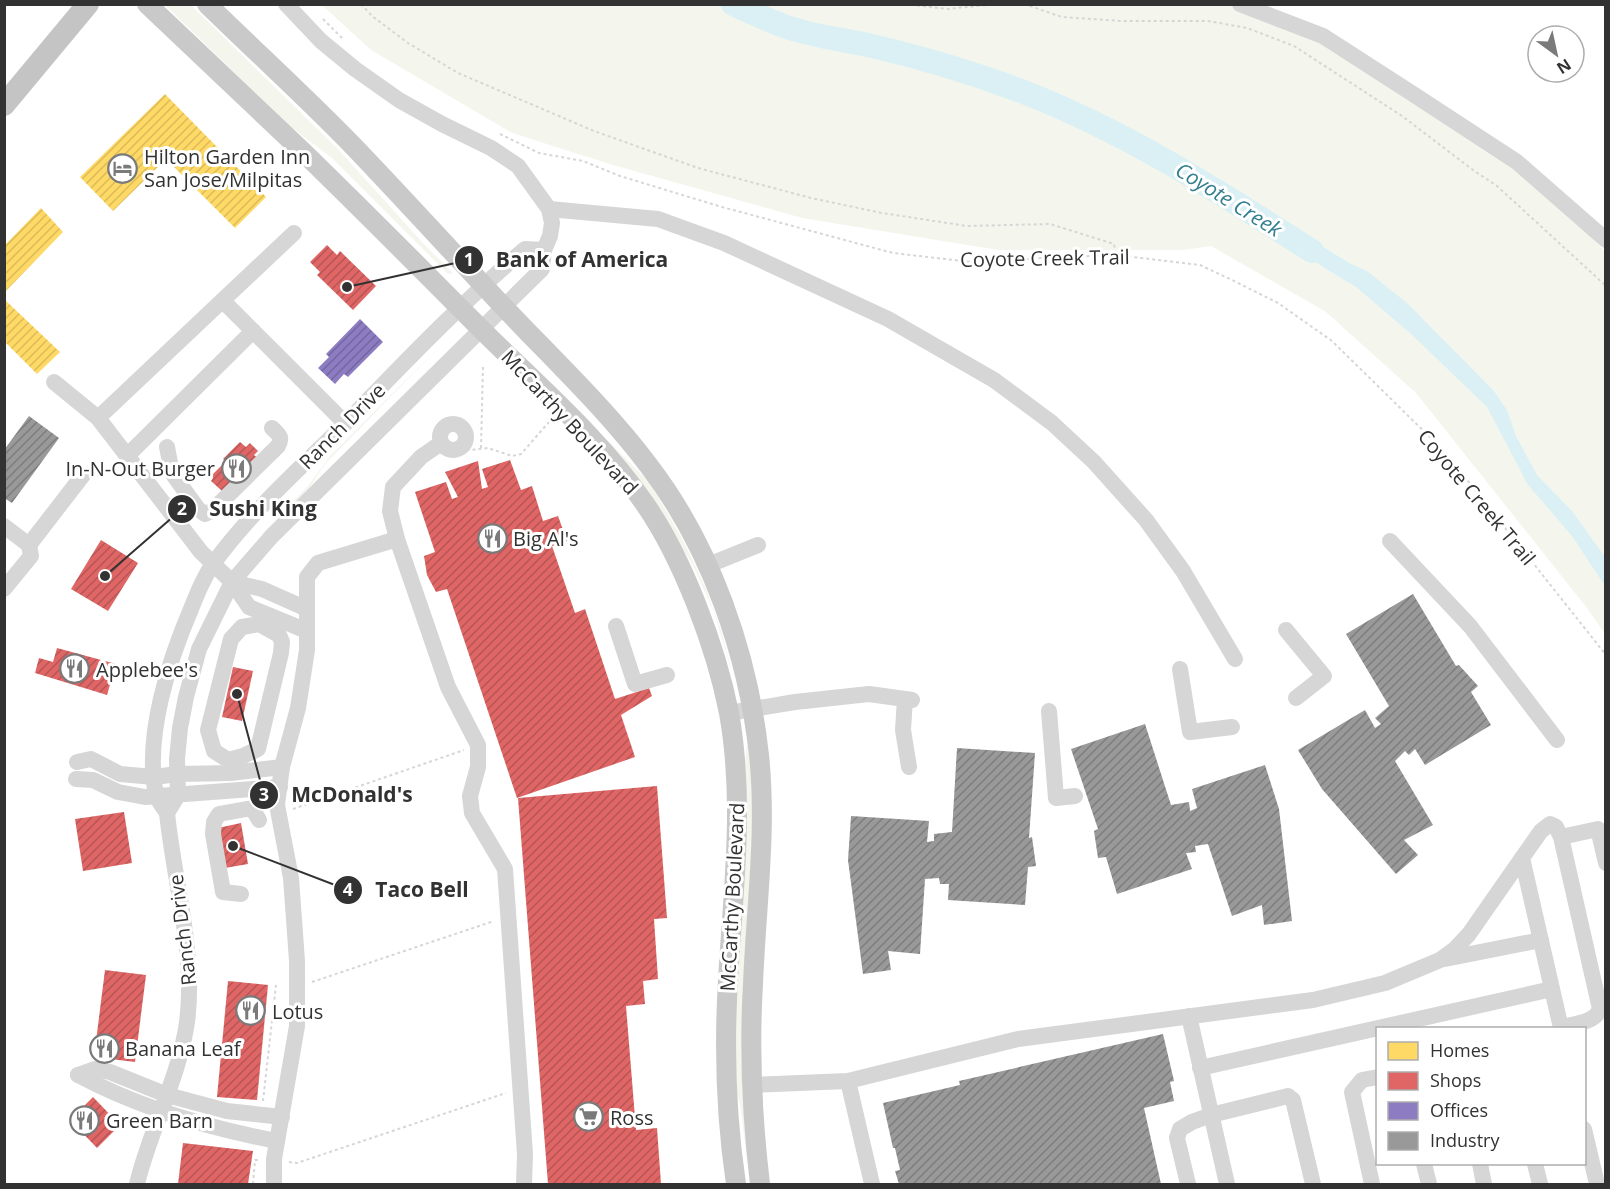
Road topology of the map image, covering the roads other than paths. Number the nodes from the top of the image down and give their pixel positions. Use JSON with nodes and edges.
{"nodes":[{"id":1,"x":88,"y":4,"type":"edge"},
{"id":2,"x":147,"y":4,"type":"edge"},
{"id":3,"x":207,"y":4,"type":"edge"},
{"id":4,"x":286,"y":4,"type":"edge"},
{"id":5,"x":1240,"y":4,"type":"edge"},
{"id":6,"x":4,"y":105,"type":"edge"},
{"id":7,"x":549,"y":209,"type":"junction"},
{"id":8,"x":294,"y":233,"type":"dead end"},
{"id":9,"x":1605,"y":240,"type":"edge"},
{"id":10,"x":544,"y":250,"type":"junction"},
{"id":11,"x":483,"y":285,"type":"junction"},
{"id":12,"x":223,"y":301,"type":"junction"},
{"id":13,"x":503,"y":306,"type":"junction"},
{"id":14,"x":460,"y":307,"type":"junction"},
{"id":15,"x":481,"y":329,"type":"junction"},
{"id":16,"x":253,"y":331,"type":"junction"},
{"id":17,"x":54,"y":382,"type":"dead end"},
{"id":18,"x":98,"y":418,"type":"junction"},
{"id":19,"x":345,"y":423,"type":"junction"},
{"id":20,"x":272,"y":428,"type":"dead end"},
{"id":21,"x":441,"y":442,"type":"junction"},
{"id":22,"x":167,"y":447,"type":"dead end"},
{"id":23,"x":127,"y":456,"type":"junction"},
{"id":24,"x":83,"y":475,"type":"dead end"},
{"id":25,"x":4,"y":526,"type":"edge"},
{"id":26,"x":397,"y":539,"type":"junction"},
{"id":27,"x":1390,"y":541,"type":"dead end"},
{"id":28,"x":29,"y":545,"type":"junction"},
{"id":29,"x":758,"y":545,"type":"dead end"},
{"id":30,"x":212,"y":565,"type":"junction"},
{"id":31,"x":706,"y":566,"type":"junction"},
{"id":32,"x":232,"y":582,"type":"junction"},
{"id":33,"x":4,"y":590,"type":"edge"},
{"id":34,"x":307,"y":609,"type":"junction"},
{"id":35,"x":616,"y":626,"type":"dead end"},
{"id":36,"x":1286,"y":630,"type":"dead end"},
{"id":37,"x":307,"y":631,"type":"junction"},
{"id":38,"x":281,"y":647,"type":"junction"},
{"id":39,"x":307,"y":650,"type":"junction"},
{"id":40,"x":1235,"y":659,"type":"dead end"},
{"id":41,"x":1180,"y":669,"type":"dead end"},
{"id":42,"x":667,"y":675,"type":"dead end"},
{"id":43,"x":1296,"y":698,"type":"dead end"},
{"id":44,"x":752,"y":709,"type":"junction"},
{"id":45,"x":1048,"y":711,"type":"dead end"},
{"id":46,"x":729,"y":713,"type":"junction"},
{"id":47,"x":265,"y":725,"type":"junction"},
{"id":48,"x":1232,"y":727,"type":"dead end"},
{"id":49,"x":292,"y":733,"type":"junction"},
{"id":50,"x":1557,"y":740,"type":"dead end"},
{"id":51,"x":77,"y":762,"type":"dead end"},
{"id":52,"x":282,"y":767,"type":"junction"},
{"id":53,"x":909,"y":767,"type":"dead end"},
{"id":54,"x":178,"y":774,"type":"junction"},
{"id":55,"x":154,"y":777,"type":"junction"},
{"id":56,"x":76,"y":779,"type":"dead end"},
{"id":57,"x":280,"y":787,"type":"junction"},
{"id":58,"x":178,"y":795,"type":"junction"},
{"id":59,"x":156,"y":796,"type":"junction"},
{"id":60,"x":1075,"y":796,"type":"dead end"},
{"id":61,"x":167,"y":813,"type":"junction"},
{"id":62,"x":259,"y":820,"type":"dead end"},
{"id":63,"x":1561,"y":837,"type":"junction"},
{"id":64,"x":1522,"y":858,"type":"junction"},
{"id":65,"x":1605,"y":863,"type":"edge"},
{"id":66,"x":240,"y":894,"type":"dead end"},
{"id":67,"x":1541,"y":940,"type":"junction"},
{"id":68,"x":1440,"y":960,"type":"junction"},
{"id":69,"x":1552,"y":989,"type":"junction"},
{"id":70,"x":1603,"y":1009,"type":"edge"},
{"id":71,"x":1189,"y":1016,"type":"junction"},
{"id":72,"x":1383,"y":1027,"type":"edge"},
{"id":73,"x":1561,"y":1027,"type":"edge"},
{"id":74,"x":1565,"y":1027,"type":"edge"},
{"id":75,"x":1376,"y":1028,"type":"edge"},
{"id":76,"x":1200,"y":1068,"type":"junction"},
{"id":77,"x":1376,"y":1077,"type":"edge"},
{"id":78,"x":848,"y":1081,"type":"junction"},
{"id":79,"x":752,"y":1085,"type":"junction"},
{"id":80,"x":167,"y":1095,"type":"junction"},
{"id":81,"x":161,"y":1112,"type":"junction"},
{"id":82,"x":1210,"y":1115,"type":"junction"},
{"id":83,"x":282,"y":1117,"type":"junction"},
{"id":84,"x":1586,"y":1138,"type":"edge"},
{"id":85,"x":278,"y":1141,"type":"junction"},
{"id":86,"x":1424,"y":1165,"type":"edge"},
{"id":87,"x":1480,"y":1165,"type":"edge"},
{"id":88,"x":1535,"y":1165,"type":"edge"},
{"id":89,"x":137,"y":1185,"type":"edge"},
{"id":90,"x":274,"y":1185,"type":"edge"},
{"id":91,"x":524,"y":1185,"type":"edge"},
{"id":92,"x":736,"y":1185,"type":"edge"},
{"id":93,"x":760,"y":1185,"type":"edge"},
{"id":94,"x":872,"y":1185,"type":"edge"},
{"id":95,"x":1188,"y":1185,"type":"edge"},
{"id":96,"x":1227,"y":1185,"type":"edge"},
{"id":97,"x":1313,"y":1185,"type":"edge"},
{"id":98,"x":1372,"y":1185,"type":"edge"},
{"id":99,"x":1429,"y":1185,"type":"edge"},
{"id":100,"x":1484,"y":1185,"type":"edge"},
{"id":101,"x":1540,"y":1185,"type":"edge"},
{"id":102,"x":1597,"y":1185,"type":"edge"}],
"edges":[{"from":1,"to":6,"type":"highway"},
{"from":2,"to":14,"type":"main road","name":"McCarthy Boulevard"},
{"from":3,"to":11,"type":"main road","name":"McCarthy Boulevard"},
{"from":4,"to":7,"type":"street"},
{"from":5,"to":9,"type":"street"},
{"from":7,"to":10,"type":"street","name":"Ranch Drive"},
{"from":7,"to":40,"type":"street"},
{"from":8,"to":12,"type":"street"},
{"from":10,"to":11,"type":"street","name":"Ranch Drive"},
{"from":10,"to":13,"type":"street","name":"Ranch Drive"},
{"from":11,"to":13,"type":"main road","name":"McCarthy Boulevard"},
{"from":11,"to":14,"type":"street","name":"Ranch Drive"},
{"from":12,"to":16,"type":"street"},
{"from":12,"to":18,"type":"street"},
{"from":13,"to":15,"type":"street","name":"Ranch Drive"},
{"from":13,"to":31,"type":"main road","name":"McCarthy Boulevard"},
{"from":14,"to":15,"type":"main road","name":"McCarthy Boulevard"},
{"from":14,"to":19,"type":"street","name":"Ranch Drive"},
{"from":15,"to":32,"type":"street","name":"Ranch Drive"},
{"from":15,"to":46,"type":"main road","name":"McCarthy Boulevard"},
{"from":16,"to":19,"type":"street"},
{"from":16,"to":23,"type":"street"},
{"from":17,"to":18,"type":"street"},
{"from":18,"to":23,"type":"street"},
{"from":19,"to":30,"type":"street","name":"Ranch Drive"},
{"from":20,"to":22,"type":"street"},
{"from":21,"to":21,"type":"street"},
{"from":21,"to":26,"type":"street"},
{"from":23,"to":30,"type":"street"},
{"from":24,"to":28,"type":"street"},
{"from":25,"to":28,"type":"street"},
{"from":26,"to":34,"type":"street"},
{"from":26,"to":91,"type":"street"},
{"from":27,"to":50,"type":"street"},
{"from":28,"to":33,"type":"street"},
{"from":29,"to":31,"type":"street"},
{"from":30,"to":32,"type":"street"},
{"from":30,"to":55,"type":"street","name":"Ranch Drive"},
{"from":31,"to":44,"type":"main road","name":"McCarthy Boulevard"},
{"from":32,"to":34,"type":"street"},
{"from":32,"to":37,"type":"street"},
{"from":32,"to":54,"type":"street","name":"Ranch Drive"},
{"from":34,"to":37,"type":"street"},
{"from":35,"to":42,"type":"street"},
{"from":36,"to":43,"type":"street"},
{"from":37,"to":39,"type":"street"},
{"from":38,"to":39,"type":"street"},
{"from":38,"to":47,"type":"street"},
{"from":38,"to":47,"type":"street"},
{"from":39,"to":49,"type":"street"},
{"from":41,"to":48,"type":"street"},
{"from":44,"to":46,"type":"street"},
{"from":44,"to":53,"type":"street"},
{"from":44,"to":79,"type":"main road","name":"McCarthy Boulevard"},
{"from":45,"to":60,"type":"street"},
{"from":46,"to":92,"type":"main road","name":"McCarthy Boulevard"},
{"from":47,"to":49,"type":"street"},
{"from":49,"to":52,"type":"street"},
{"from":51,"to":55,"type":"street"},
{"from":52,"to":54,"type":"street"},
{"from":52,"to":57,"type":"street"},
{"from":54,"to":55,"type":"street"},
{"from":54,"to":58,"type":"street","name":"Ranch Drive"},
{"from":55,"to":59,"type":"street","name":"Ranch Drive"},
{"from":56,"to":59,"type":"street"},
{"from":57,"to":58,"type":"street"},
{"from":57,"to":83,"type":"street"},
{"from":58,"to":59,"type":"street"},
{"from":58,"to":61,"type":"street"},
{"from":59,"to":61,"type":"street","name":"Ranch Drive"},
{"from":61,"to":80,"type":"street","name":"Ranch Drive"},
{"from":62,"to":66,"type":"street"},
{"from":63,"to":64,"type":"street"},
{"from":63,"to":65,"type":"street"},
{"from":63,"to":70,"type":"street"},
{"from":64,"to":67,"type":"street"},
{"from":64,"to":68,"type":"street"},
{"from":67,"to":68,"type":"street"},
{"from":67,"to":69,"type":"street"},
{"from":68,"to":71,"type":"street"},
{"from":69,"to":72,"type":"street"},
{"from":69,"to":73,"type":"street"},
{"from":70,"to":74,"type":"street"},
{"from":71,"to":76,"type":"street"},
{"from":71,"to":78,"type":"street"},
{"from":75,"to":76,"type":"street"},
{"from":76,"to":82,"type":"street"},
{"from":77,"to":98,"type":"street"},
{"from":78,"to":79,"type":"street"},
{"from":78,"to":94,"type":"street"},
{"from":79,"to":93,"type":"main road","name":"McCarthy Boulevard"},
{"from":80,"to":81,"type":"street","name":"Ranch Drive"},
{"from":80,"to":81,"type":"street"},
{"from":80,"to":83,"type":"street"},
{"from":81,"to":85,"type":"street"},
{"from":81,"to":89,"type":"street","name":"Ranch Drive"},
{"from":82,"to":95,"type":"street"},
{"from":82,"to":96,"type":"street"},
{"from":82,"to":97,"type":"street"},
{"from":83,"to":85,"type":"street"},
{"from":84,"to":102,"type":"street"},
{"from":85,"to":90,"type":"street"},
{"from":86,"to":99,"type":"street"},
{"from":87,"to":100,"type":"street"},
{"from":88,"to":101,"type":"street"}]}
